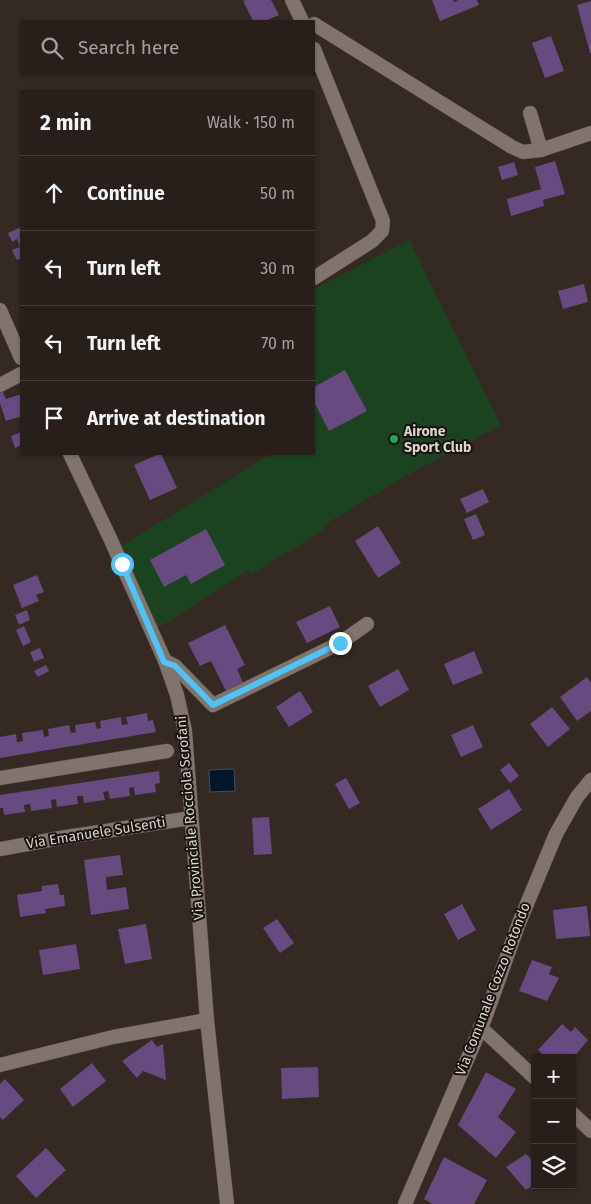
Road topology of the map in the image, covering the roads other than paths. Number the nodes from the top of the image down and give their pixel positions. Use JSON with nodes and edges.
{"nodes":[{"id":1,"x":292,"y":0,"type":"edge"},
{"id":2,"x":303,"y":20,"type":"edge"},
{"id":3,"x":315,"y":25,"type":"edge"},
{"id":4,"x":315,"y":51,"type":"edge"},
{"id":5,"x":530,"y":112,"type":"dead end"},
{"id":6,"x":591,"y":133,"type":"edge"},
{"id":7,"x":541,"y":150,"type":"junction"},
{"id":8,"x":315,"y":277,"type":"edge"},
{"id":9,"x":0,"y":310,"type":"edge"},
{"id":10,"x":20,"y":356,"type":"edge"},
{"id":11,"x":20,"y":374,"type":"edge"},
{"id":12,"x":0,"y":384,"type":"edge"},
{"id":13,"x":70,"y":455,"type":"edge"},
{"id":14,"x":367,"y":624,"type":"dead end"},
{"id":15,"x":164,"y":662,"type":"junction"},
{"id":16,"x":167,"y":751,"type":"dead end"},
{"id":17,"x":0,"y":778,"type":"edge"},
{"id":18,"x":591,"y":780,"type":"edge"},
{"id":19,"x":191,"y":818,"type":"junction"},
{"id":20,"x":0,"y":849,"type":"edge"},
{"id":21,"x":207,"y":1020,"type":"junction"},
{"id":22,"x":480,"y":1027,"type":"junction"},
{"id":23,"x":0,"y":1065,"type":"edge"},
{"id":24,"x":531,"y":1074,"type":"edge"},
{"id":25,"x":576,"y":1117,"type":"edge"},
{"id":26,"x":591,"y":1131,"type":"edge"},
{"id":27,"x":227,"y":1204,"type":"edge"},
{"id":28,"x":405,"y":1204,"type":"edge"}],
"edges":[{"from":1,"to":2,"type":"street"},
{"from":3,"to":7,"type":"street"},
{"from":4,"to":8,"type":"street"},
{"from":5,"to":7,"type":"street"},
{"from":6,"to":7,"type":"street"},
{"from":9,"to":10,"type":"street"},
{"from":11,"to":12,"type":"street"},
{"from":13,"to":15,"type":"street","name":"Via Provinciale Rocciola Scrofani"},
{"from":14,"to":15,"type":"street"},
{"from":15,"to":19,"type":"street","name":"Via Provinciale Rocciola Scrofani"},
{"from":16,"to":17,"type":"street"},
{"from":18,"to":22,"type":"street","name":"Via Comunale Cozzo Rotondo"},
{"from":19,"to":20,"type":"street","name":"Via Emanuele Sulsenti"},
{"from":19,"to":21,"type":"street","name":"Via Provinciale Rocciola Scrofani"},
{"from":21,"to":23,"type":"street"},
{"from":21,"to":27,"type":"street","name":"Via Provinciale Rocciola Scrofani"},
{"from":22,"to":24,"type":"street"},
{"from":22,"to":28,"type":"street","name":"Via Comunale Cozzo Rotondo"},
{"from":25,"to":26,"type":"street"}]}
